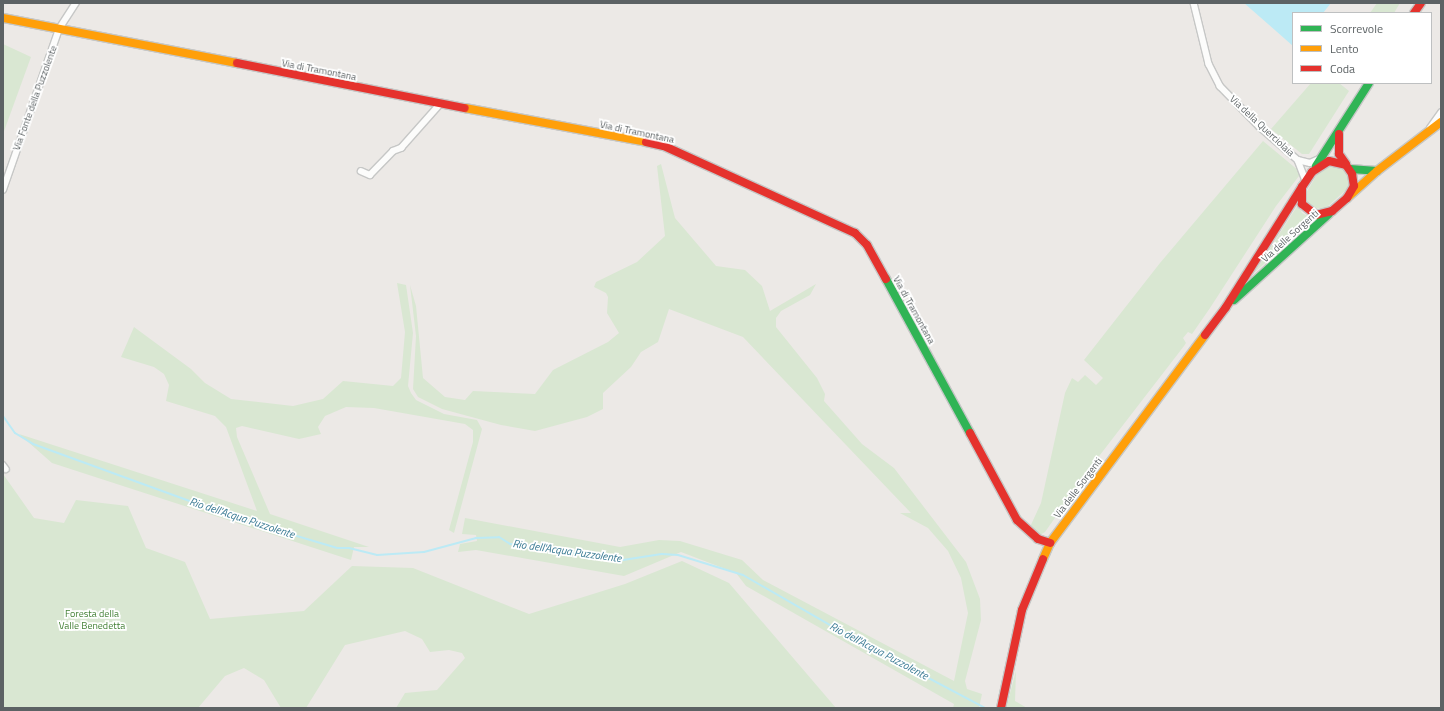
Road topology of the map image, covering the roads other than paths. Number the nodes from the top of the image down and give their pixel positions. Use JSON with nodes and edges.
{"nodes":[{"id":1,"x":76,"y":3,"type":"edge"},
{"id":2,"x":1194,"y":3,"type":"edge"},
{"id":3,"x":1421,"y":3,"type":"edge"},
{"id":4,"x":1415,"y":12,"type":"edge"},
{"id":5,"x":3,"y":18,"type":"edge"},
{"id":6,"x":59,"y":29,"type":"junction"},
{"id":7,"x":1368,"y":84,"type":"edge"},
{"id":8,"x":440,"y":104,"type":"junction"},
{"id":9,"x":1441,"y":113,"type":"edge"},
{"id":10,"x":1441,"y":122,"type":"edge"},
{"id":11,"x":1339,"y":131,"type":"junction"},
{"id":12,"x":1428,"y":132,"type":"junction"},
{"id":13,"x":1321,"y":158,"type":"junction"},
{"id":14,"x":1298,"y":160,"type":"junction"},
{"id":15,"x":1348,"y":167,"type":"junction"},
{"id":16,"x":362,"y":171,"type":"dead end"},
{"id":17,"x":1377,"y":171,"type":"junction"},
{"id":18,"x":1312,"y":172,"type":"junction"},
{"id":19,"x":1304,"y":185,"type":"junction"},
{"id":20,"x":3,"y":190,"type":"edge"},
{"id":21,"x":1347,"y":198,"type":"junction"},
{"id":22,"x":1332,"y":211,"type":"junction"},
{"id":23,"x":1226,"y":307,"type":"junction"},
{"id":24,"x":1050,"y":543,"type":"junction"},
{"id":25,"x":1001,"y":708,"type":"edge"}],
"edges":[{"from":1,"to":6,"type":"street","name":"Via Fonte della Puzzolente"},
{"from":2,"to":14,"type":"street","name":"Via della Querciolaia"},
{"from":3,"to":4,"type":"main road"},
{"from":5,"to":6,"type":"main road","name":"Via di Tramontana"},
{"from":6,"to":8,"type":"main road","name":"Via di Tramontana"},
{"from":6,"to":20,"type":"street","name":"Via Fonte della Puzzolente"},
{"from":7,"to":11,"type":"main road","name":"Via delle Sorgenti"},
{"from":8,"to":16,"type":"street"},
{"from":8,"to":24,"type":"main road","name":"Via di Tramontana"},
{"from":9,"to":12,"type":"street"},
{"from":10,"to":12,"type":"main road","name":"Via delle Sorgenti"},
{"from":11,"to":13,"type":"main road","name":"Via delle Sorgenti"},
{"from":11,"to":15,"type":"main road"},
{"from":12,"to":17,"type":"main road","name":"Via delle Sorgenti"},
{"from":13,"to":14,"type":"street","name":"Via della Querciolaia"},
{"from":13,"to":18,"type":"main road","name":"Via delle Sorgenti"},
{"from":14,"to":19,"type":"street","name":"Via della Querciolaia"},
{"from":15,"to":17,"type":"main road","name":"Via delle Sorgenti"},
{"from":15,"to":18,"type":"main road","name":"Via delle Sorgenti"},
{"from":15,"to":21,"type":"main road"},
{"from":17,"to":21,"type":"main road","name":"Via delle Sorgenti"},
{"from":18,"to":19,"type":"main road","name":"Via delle Sorgenti"},
{"from":19,"to":22,"type":"main road","name":"Via delle Sorgenti"},
{"from":19,"to":23,"type":"main road","name":"Via delle Sorgenti"},
{"from":21,"to":22,"type":"main road","name":"Via delle Sorgenti"},
{"from":22,"to":23,"type":"main road","name":"Via delle Sorgenti"},
{"from":23,"to":24,"type":"main road","name":"Via delle Sorgenti"},
{"from":24,"to":25,"type":"main road","name":"Via delle Sorgenti"}]}
